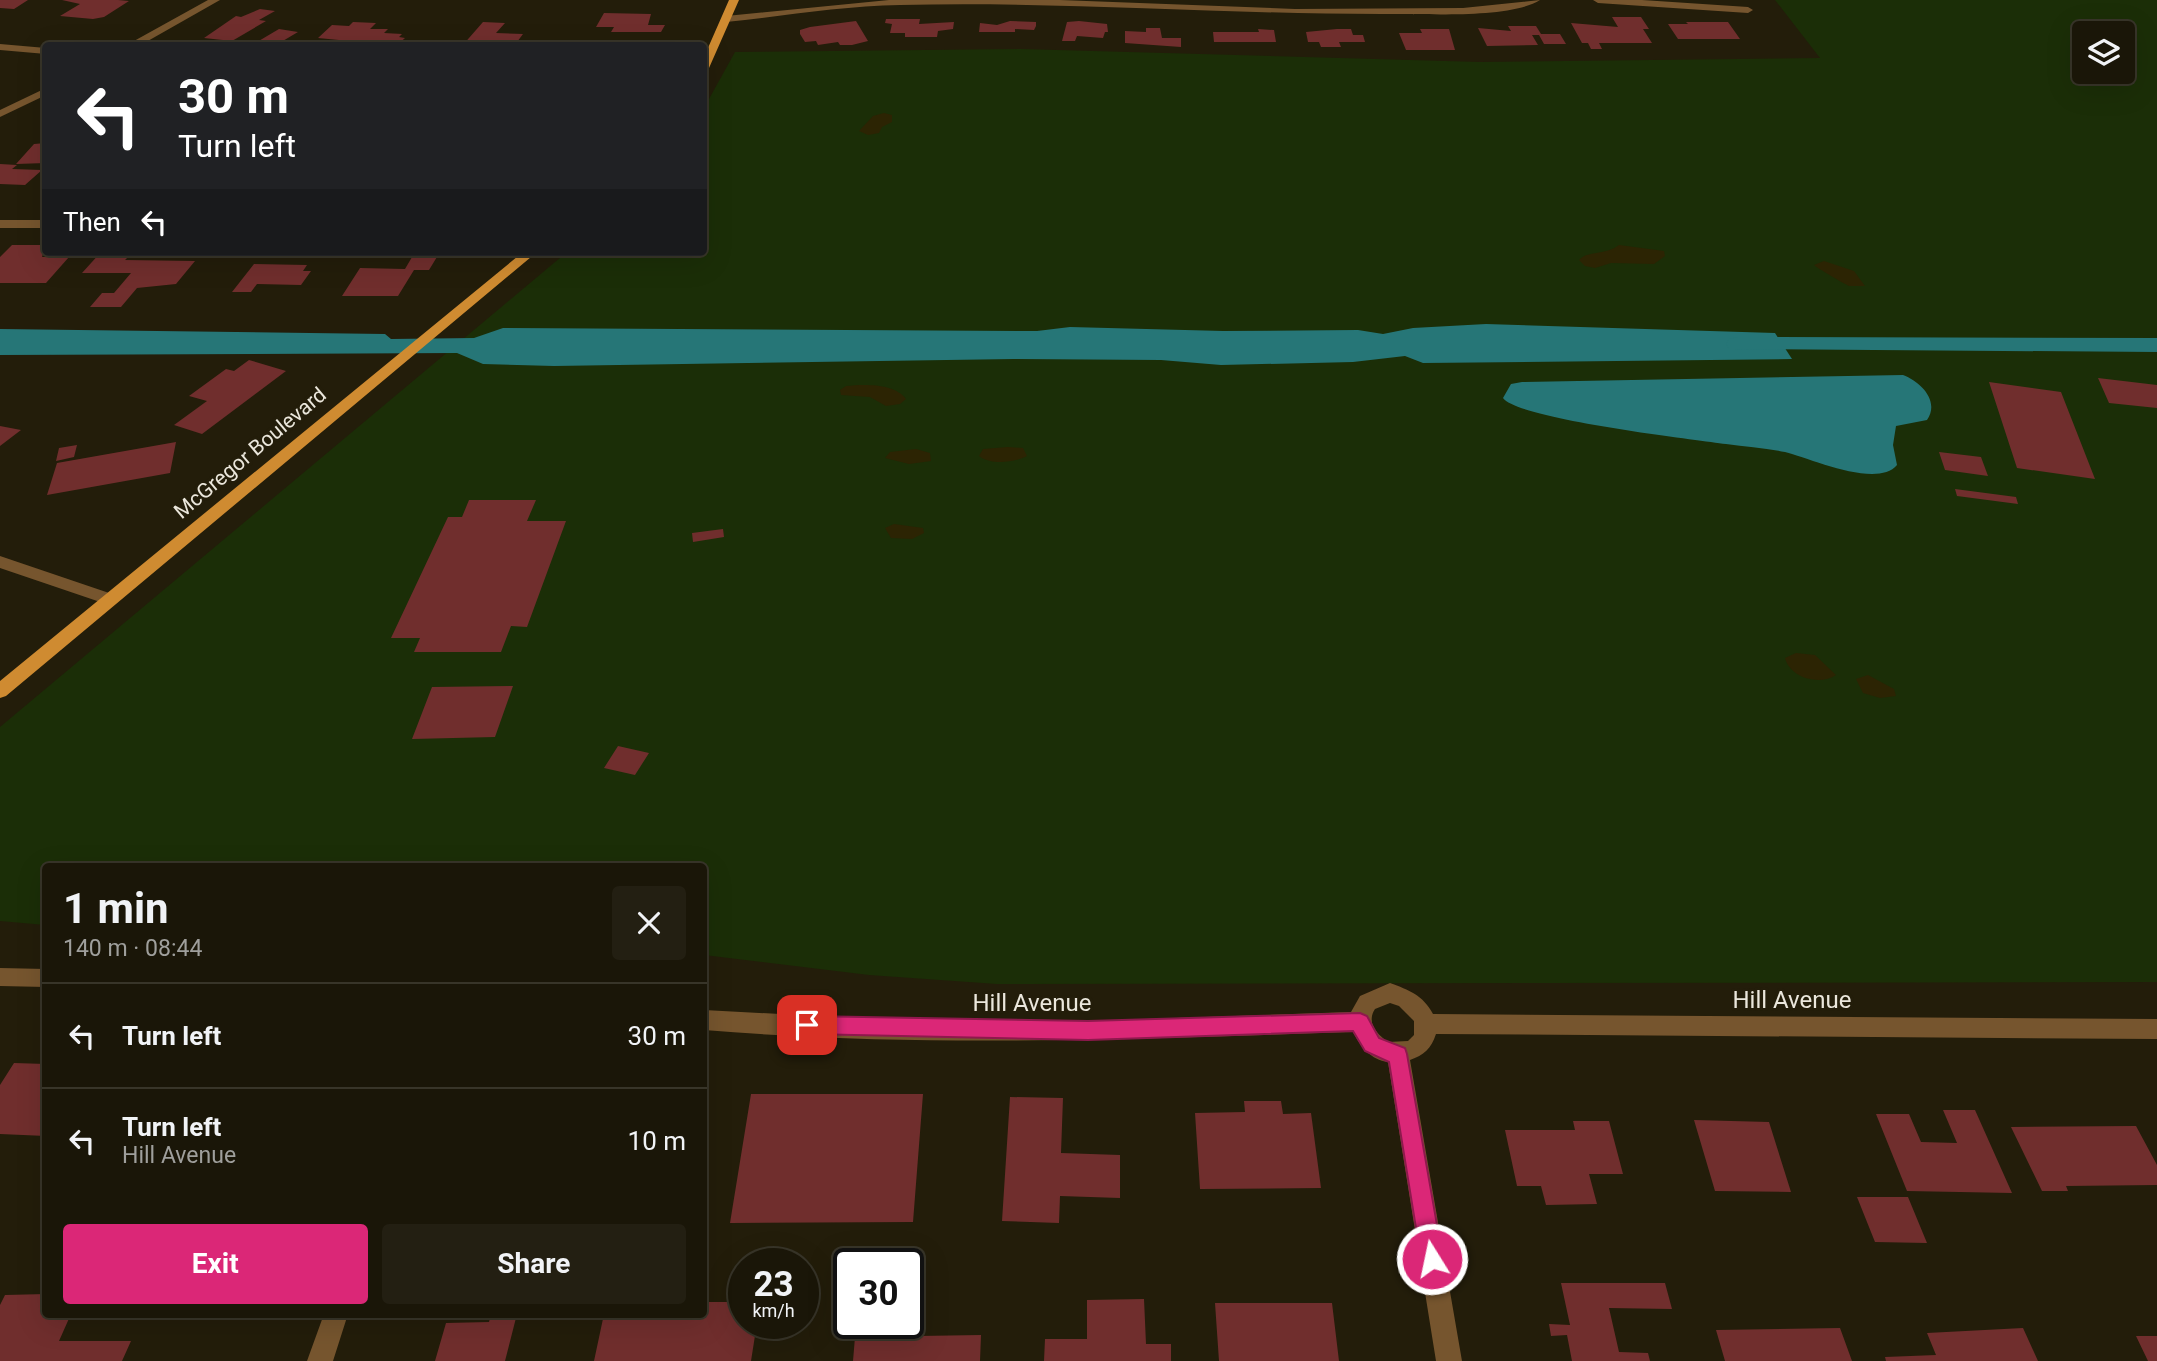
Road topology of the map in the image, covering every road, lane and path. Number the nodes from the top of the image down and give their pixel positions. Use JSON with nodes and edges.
{"nodes":[{"id":1,"x":215,"y":0,"type":"edge"},
{"id":2,"x":734,"y":0,"type":"edge"},
{"id":3,"x":1234,"y":0,"type":"edge"},
{"id":4,"x":1535,"y":0,"type":"edge"},
{"id":5,"x":1598,"y":0,"type":"edge"},
{"id":6,"x":1748,"y":10,"type":"dead end"},
{"id":7,"x":1236,"y":11,"type":"junction"},
{"id":8,"x":726,"y":19,"type":"junction"},
{"id":9,"x":137,"y":42,"type":"edge"},
{"id":10,"x":0,"y":47,"type":"edge"},
{"id":11,"x":42,"y":51,"type":"edge"},
{"id":12,"x":707,"y":61,"type":"edge"},
{"id":13,"x":42,"y":92,"type":"edge"},
{"id":14,"x":0,"y":114,"type":"edge"},
{"id":15,"x":0,"y":224,"type":"edge"},
{"id":16,"x":42,"y":224,"type":"edge"},
{"id":17,"x":526,"y":256,"type":"edge"},
{"id":18,"x":0,"y":562,"type":"edge"},
{"id":19,"x":109,"y":599,"type":"junction"},
{"id":20,"x":0,"y":691,"type":"edge"},
{"id":21,"x":0,"y":977,"type":"edge"},
{"id":22,"x":42,"y":978,"type":"edge"},
{"id":23,"x":707,"y":1020,"type":"edge"},
{"id":24,"x":1360,"y":1022,"type":"junction"},
{"id":25,"x":1427,"y":1024,"type":"junction"},
{"id":26,"x":2157,"y":1029,"type":"edge"},
{"id":27,"x":1398,"y":1054,"type":"junction"},
{"id":28,"x":335,"y":1318,"type":"edge"},
{"id":29,"x":320,"y":1361,"type":"edge"},
{"id":30,"x":1449,"y":1361,"type":"edge"}],
"edges":[{"from":1,"to":9,"type":"street"},
{"from":2,"to":8,"type":"main road"},
{"from":3,"to":7,"type":"street"},
{"from":4,"to":7,"type":"street"},
{"from":5,"to":6,"type":"street"},
{"from":7,"to":8,"type":"street"},
{"from":8,"to":12,"type":"main road"},
{"from":10,"to":11,"type":"street"},
{"from":13,"to":14,"type":"street"},
{"from":15,"to":16,"type":"street"},
{"from":17,"to":19,"type":"main road","name":"McGregor Boulevard"},
{"from":18,"to":19,"type":"street"},
{"from":19,"to":20,"type":"main road","name":"McGregor Boulevard"},
{"from":21,"to":22,"type":"street"},
{"from":23,"to":24,"type":"street","name":"Hill Avenue"},
{"from":24,"to":25,"type":"street"},
{"from":24,"to":27,"type":"street"},
{"from":25,"to":26,"type":"street","name":"Hill Avenue"},
{"from":25,"to":27,"type":"street"},
{"from":27,"to":30,"type":"street"},
{"from":28,"to":29,"type":"street"}]}
